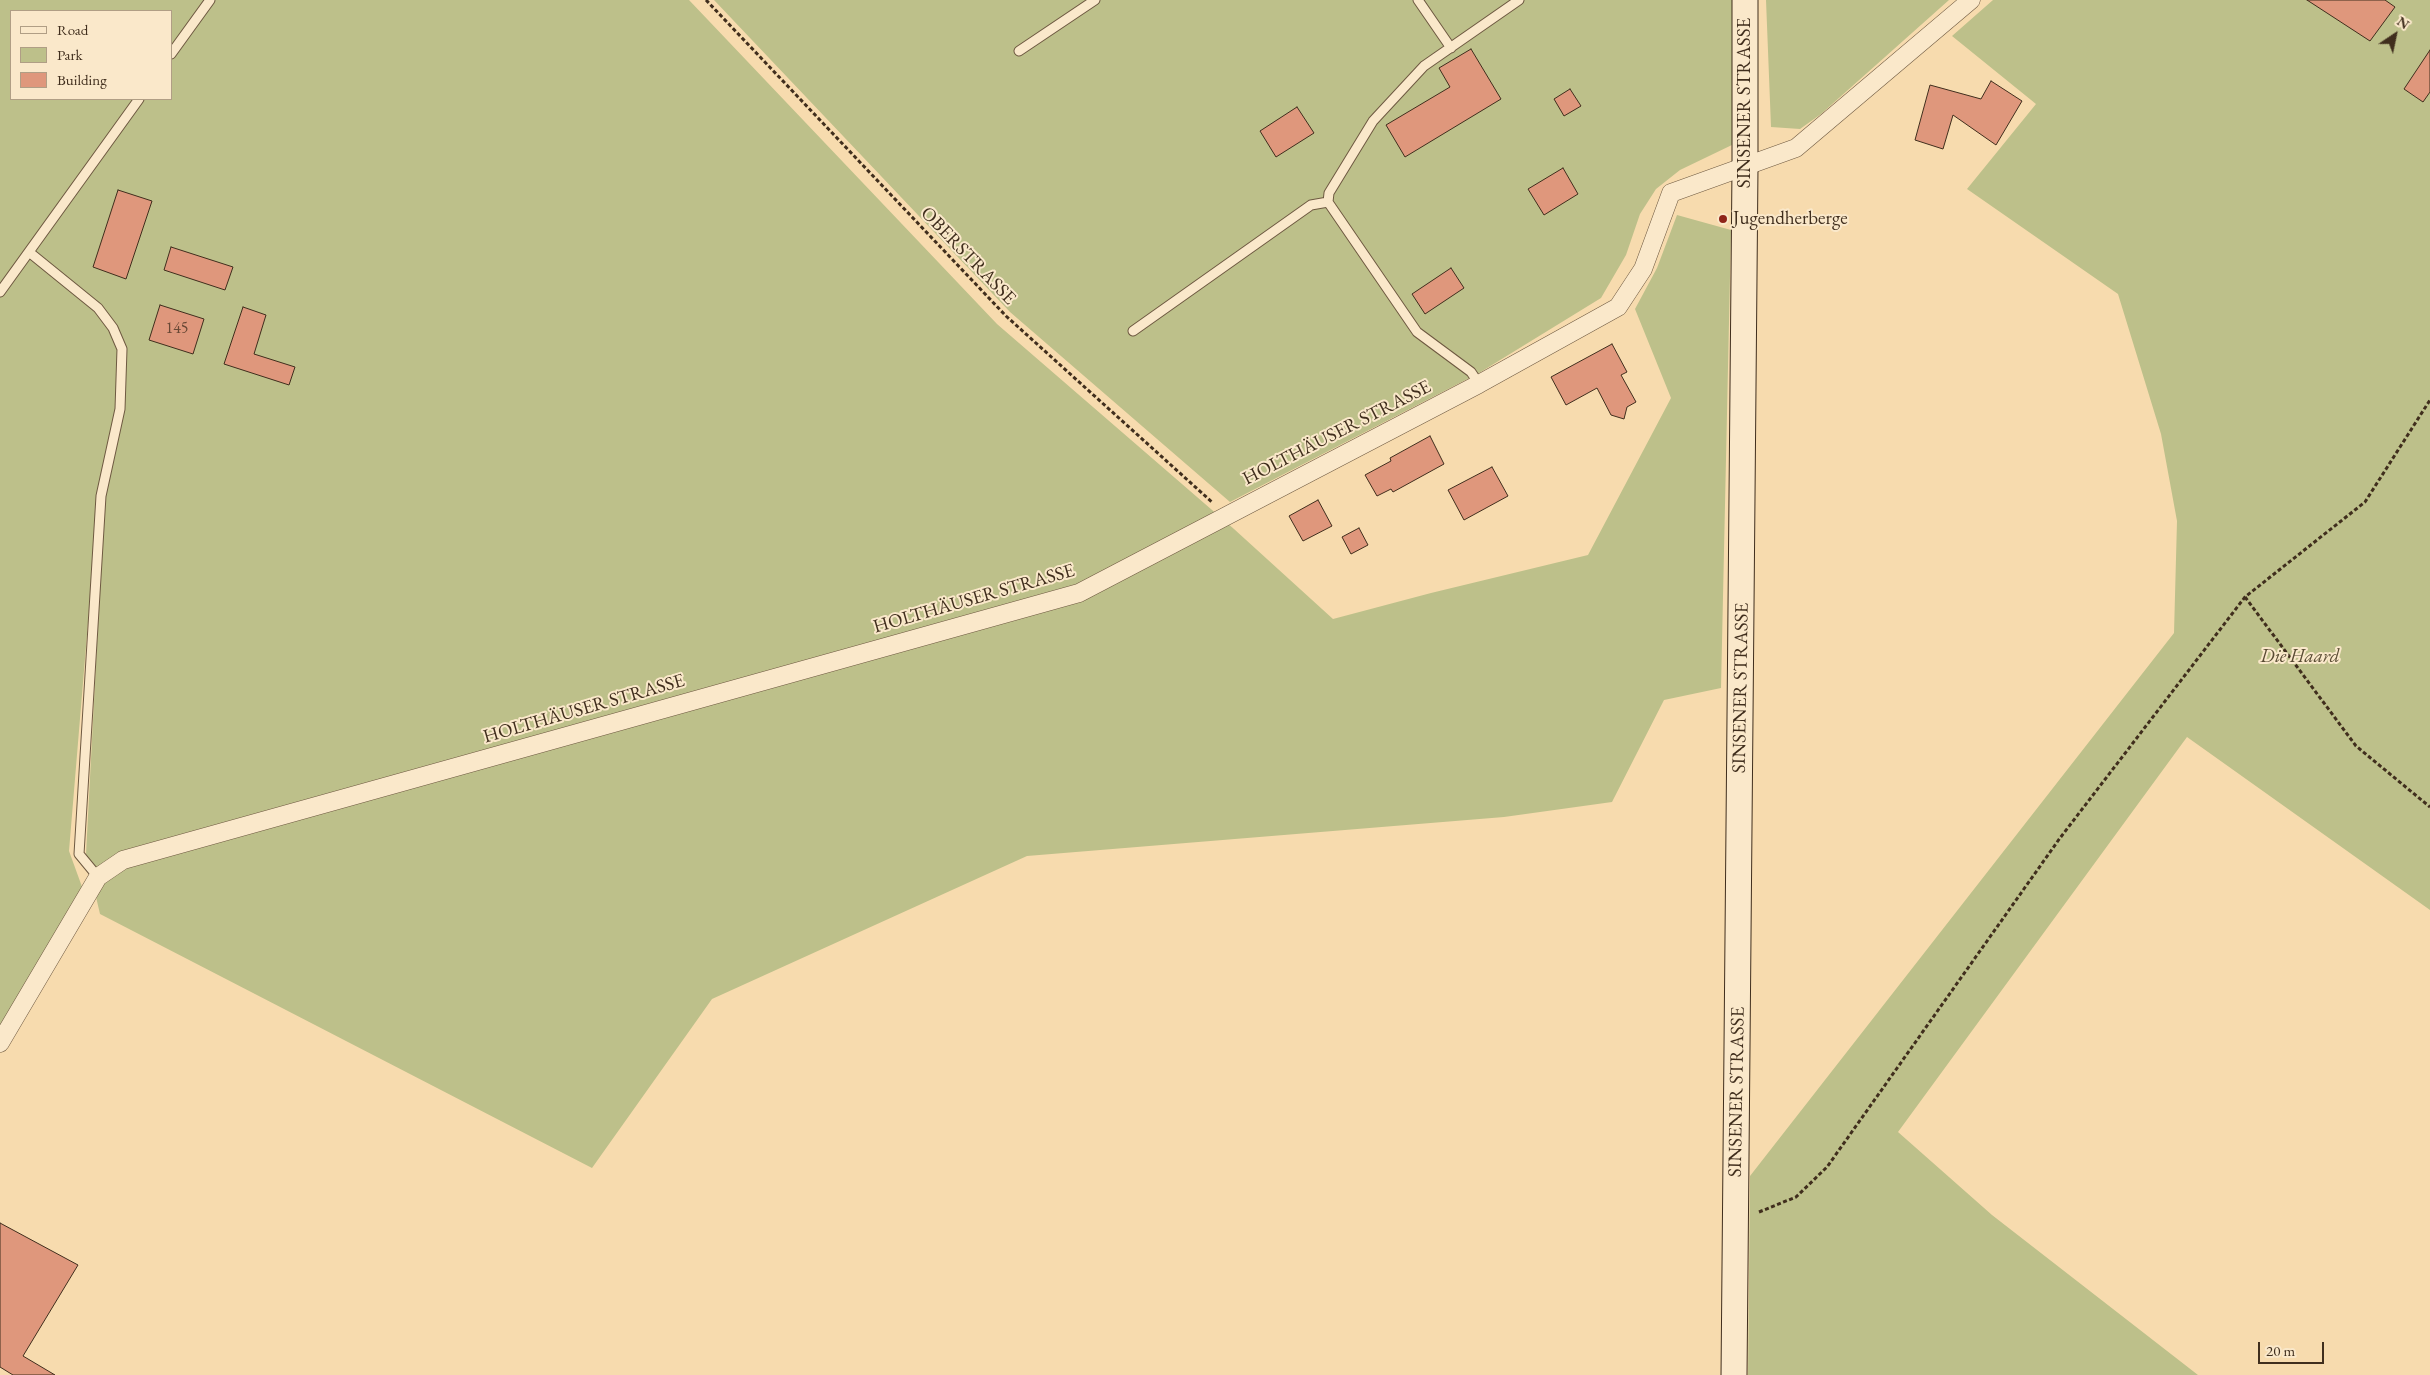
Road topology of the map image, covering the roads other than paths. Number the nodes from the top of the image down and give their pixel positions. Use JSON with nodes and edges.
{"nodes":[{"id":1,"x":210,"y":0,"type":"edge"},
{"id":2,"x":1094,"y":0,"type":"edge"},
{"id":3,"x":1418,"y":0,"type":"edge"},
{"id":4,"x":1519,"y":0,"type":"edge"},
{"id":5,"x":1745,"y":0,"type":"edge"},
{"id":6,"x":1971,"y":0,"type":"edge"},
{"id":7,"x":1450,"y":48,"type":"junction"},
{"id":8,"x":1019,"y":51,"type":"dead end"},
{"id":9,"x":172,"y":53,"type":"edge"},
{"id":10,"x":138,"y":100,"type":"edge"},
{"id":11,"x":1745,"y":167,"type":"junction"},
{"id":12,"x":1328,"y":202,"type":"junction"},
{"id":13,"x":29,"y":252,"type":"junction"},
{"id":14,"x":0,"y":292,"type":"edge"},
{"id":15,"x":1133,"y":331,"type":"dead end"},
{"id":16,"x":1479,"y":384,"type":"junction"},
{"id":17,"x":98,"y":877,"type":"junction"},
{"id":18,"x":0,"y":1043,"type":"edge"},
{"id":19,"x":1734,"y":1375,"type":"edge"}],
"edges":[{"from":1,"to":9,"type":"lane"},
{"from":2,"to":8,"type":"lane"},
{"from":3,"to":7,"type":"lane"},
{"from":4,"to":7,"type":"lane"},
{"from":5,"to":11,"type":"main road","name":"SINSENER STRASSE"},
{"from":6,"to":11,"type":"street","name":"HOLTHÄUSER STRASSE"},
{"from":7,"to":12,"type":"lane"},
{"from":10,"to":13,"type":"lane"},
{"from":11,"to":16,"type":"street","name":"HOLTHÄUSER STRASSE"},
{"from":11,"to":19,"type":"main road","name":"SINSENER STRASSE"},
{"from":12,"to":15,"type":"lane"},
{"from":12,"to":16,"type":"lane"},
{"from":13,"to":14,"type":"lane"},
{"from":13,"to":17,"type":"lane"},
{"from":16,"to":17,"type":"street","name":"HOLTHÄUSER STRASSE"},
{"from":17,"to":18,"type":"street","name":"HOLTHÄUSER STRASSE"}]}
